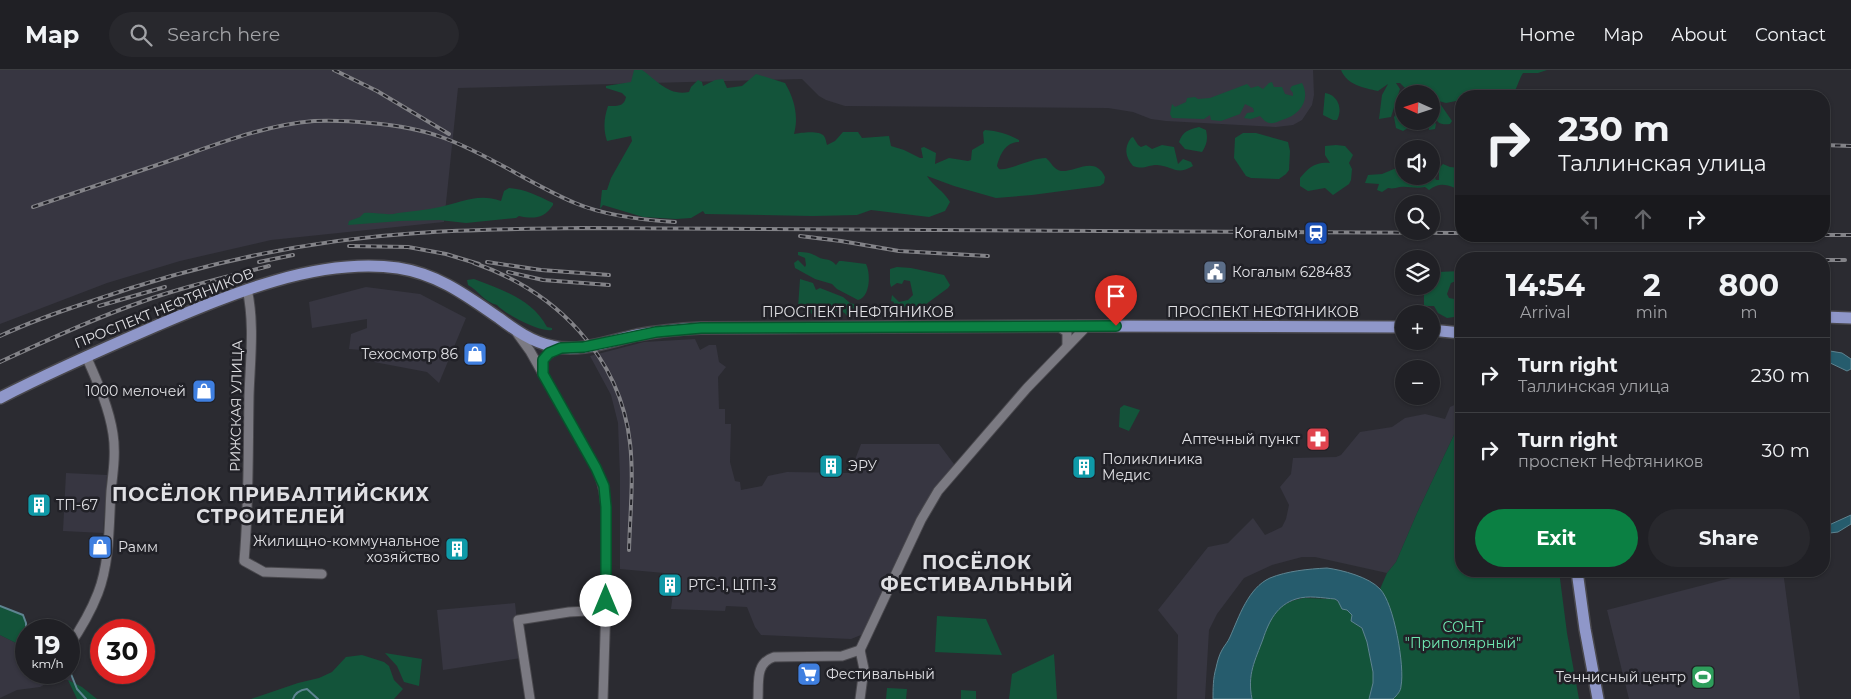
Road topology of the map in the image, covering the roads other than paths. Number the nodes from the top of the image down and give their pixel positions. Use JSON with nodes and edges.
{"nodes":[{"id":1,"x":248,"y":290,"type":"junction"},
{"id":2,"x":1830,"y":317,"type":"edge"},
{"id":3,"x":1851,"y":318,"type":"edge"},
{"id":4,"x":1455,"y":325,"type":"edge"},
{"id":5,"x":1058,"y":326,"type":"junction"},
{"id":6,"x":1087,"y":326,"type":"junction"},
{"id":7,"x":1440,"y":326,"type":"edge"},
{"id":8,"x":1395,"y":328,"type":"edge"},
{"id":9,"x":514,"y":329,"type":"junction"},
{"id":10,"x":1440,"y":331,"type":"edge"},
{"id":11,"x":1455,"y":332,"type":"edge"},
{"id":12,"x":1067,"y":346,"type":"junction"},
{"id":13,"x":561,"y":348,"type":"junction"},
{"id":14,"x":86,"y":356,"type":"junction"},
{"id":15,"x":543,"y":374,"type":"junction"},
{"id":16,"x":0,"y":398,"type":"edge"},
{"id":17,"x":322,"y":574,"type":"dead end"},
{"id":18,"x":1571,"y":577,"type":"edge"},
{"id":19,"x":1578,"y":577,"type":"edge"},
{"id":20,"x":606,"y":610,"type":"junction"},
{"id":21,"x":80,"y":629,"type":"edge"},
{"id":22,"x":860,"y":650,"type":"junction"},
{"id":23,"x":530,"y":699,"type":"edge"},
{"id":24,"x":603,"y":699,"type":"edge"},
{"id":25,"x":758,"y":699,"type":"edge"},
{"id":26,"x":860,"y":699,"type":"edge"},
{"id":27,"x":1590,"y":699,"type":"edge"},
{"id":28,"x":1598,"y":699,"type":"edge"}],
"edges":[{"from":1,"to":9,"type":"main road","name":"ПРОСПЕКТ НЕФТЯНИКОВ"},
{"from":1,"to":14,"type":"main road","name":"ПРОСПЕКТ НЕФТЯНИКОВ"},
{"from":1,"to":17,"type":"street","name":"РИЖСКАЯ УЛИЦА"},
{"from":2,"to":3,"type":"main road"},
{"from":4,"to":7,"type":"main road"},
{"from":5,"to":6,"type":"main road","name":"ПРОСПЕКТ НЕФТЯНИКОВ"},
{"from":5,"to":12,"type":"street"},
{"from":5,"to":13,"type":"main road","name":"ПРОСПЕКТ НЕФТЯНИКОВ"},
{"from":6,"to":8,"type":"main road","name":"ПРОСПЕКТ НЕФТЯНИКОВ"},
{"from":6,"to":12,"type":"street"},
{"from":9,"to":13,"type":"main road","name":"ПРОСПЕКТ НЕФТЯНИКОВ"},
{"from":9,"to":15,"type":"street"},
{"from":10,"to":11,"type":"main road"},
{"from":12,"to":22,"type":"street"},
{"from":13,"to":15,"type":"street"},
{"from":14,"to":16,"type":"main road","name":"ПРОСПЕКТ НЕФТЯНИКОВ"},
{"from":14,"to":21,"type":"street"},
{"from":15,"to":20,"type":"street"},
{"from":18,"to":27,"type":"main road"},
{"from":19,"to":28,"type":"main road"},
{"from":20,"to":23,"type":"street"},
{"from":20,"to":24,"type":"street"},
{"from":22,"to":25,"type":"street"},
{"from":22,"to":26,"type":"street"}]}
